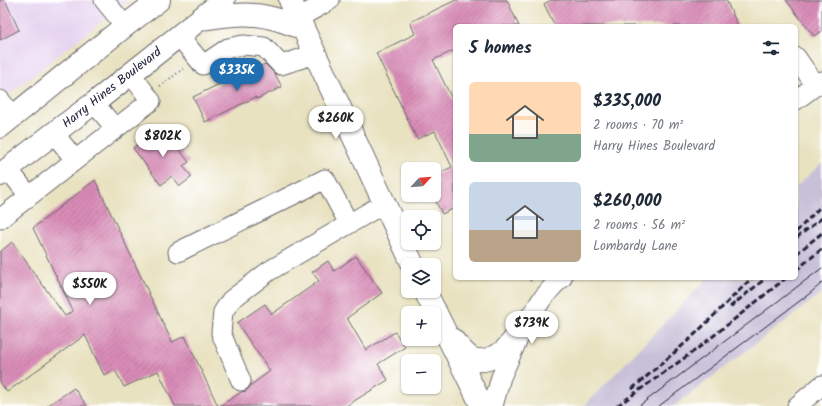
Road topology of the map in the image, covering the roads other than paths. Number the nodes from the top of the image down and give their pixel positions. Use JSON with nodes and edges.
{"nodes":[{"id":1,"x":104,"y":0,"type":"edge"},
{"id":2,"x":159,"y":0,"type":"edge"},
{"id":3,"x":224,"y":0,"type":"edge"},
{"id":4,"x":330,"y":0,"type":"edge"},
{"id":5,"x":297,"y":16,"type":"edge"},
{"id":6,"x":199,"y":19,"type":"junction"},
{"id":7,"x":125,"y":26,"type":"junction"},
{"id":8,"x":179,"y":36,"type":"junction"},
{"id":9,"x":314,"y":54,"type":"junction"},
{"id":10,"x":798,"y":59,"type":"edge"},
{"id":11,"x":131,"y":74,"type":"junction"},
{"id":12,"x":819,"y":84,"type":"edge"},
{"id":13,"x":798,"y":99,"type":"edge"},
{"id":14,"x":94,"y":103,"type":"junction"},
{"id":15,"x":4,"y":114,"type":"edge"},
{"id":16,"x":115,"y":128,"type":"junction"},
{"id":17,"x":54,"y":133,"type":"junction"},
{"id":18,"x":75,"y":160,"type":"junction"},
{"id":19,"x":4,"y":172,"type":"edge"},
{"id":20,"x":29,"y":196,"type":"junction"},
{"id":21,"x":385,"y":204,"type":"junction"},
{"id":22,"x":0,"y":219,"type":"edge"},
{"id":23,"x":349,"y":224,"type":"junction"},
{"id":24,"x":178,"y":252,"type":"dead end"},
{"id":25,"x":410,"y":258,"type":"edge"},
{"id":26,"x":555,"y":280,"type":"edge"},
{"id":27,"x":429,"y":300,"type":"edge"},
{"id":28,"x":523,"y":328,"type":"junction"},
{"id":29,"x":241,"y":382,"type":"dead end"},
{"id":30,"x":822,"y":385,"type":"edge"},
{"id":31,"x":482,"y":406,"type":"edge"},
{"id":32,"x":493,"y":406,"type":"edge"},
{"id":33,"x":797,"y":406,"type":"edge"}],
"edges":[{"from":1,"to":7,"type":"street"},
{"from":2,"to":7,"type":"main road"},
{"from":3,"to":6,"type":"main road","name":"Harry Hines Boulevard"},
{"from":4,"to":5,"type":"street"},
{"from":5,"to":6,"type":"main road"},
{"from":5,"to":9,"type":"main road"},
{"from":6,"to":8,"type":"main road","name":"Harry Hines Boulevard"},
{"from":7,"to":15,"type":"main road"},
{"from":8,"to":9,"type":"street"},
{"from":8,"to":11,"type":"main road","name":"Harry Hines Boulevard"},
{"from":9,"to":21,"type":"main road"},
{"from":10,"to":12,"type":"street"},
{"from":11,"to":14,"type":"main road","name":"Harry Hines Boulevard"},
{"from":11,"to":16,"type":"street"},
{"from":12,"to":13,"type":"street"},
{"from":14,"to":16,"type":"street"},
{"from":14,"to":17,"type":"main road","name":"Harry Hines Boulevard"},
{"from":16,"to":18,"type":"street"},
{"from":17,"to":18,"type":"street"},
{"from":17,"to":19,"type":"main road","name":"Harry Hines Boulevard"},
{"from":18,"to":20,"type":"street"},
{"from":19,"to":20,"type":"street"},
{"from":20,"to":22,"type":"street"},
{"from":21,"to":23,"type":"street"},
{"from":21,"to":25,"type":"main road"},
{"from":23,"to":24,"type":"street"},
{"from":23,"to":29,"type":"street"},
{"from":26,"to":28,"type":"street"},
{"from":27,"to":28,"type":"main road"},
{"from":27,"to":31,"type":"main road"},
{"from":28,"to":32,"type":"street"},
{"from":30,"to":33,"type":"street"}]}
